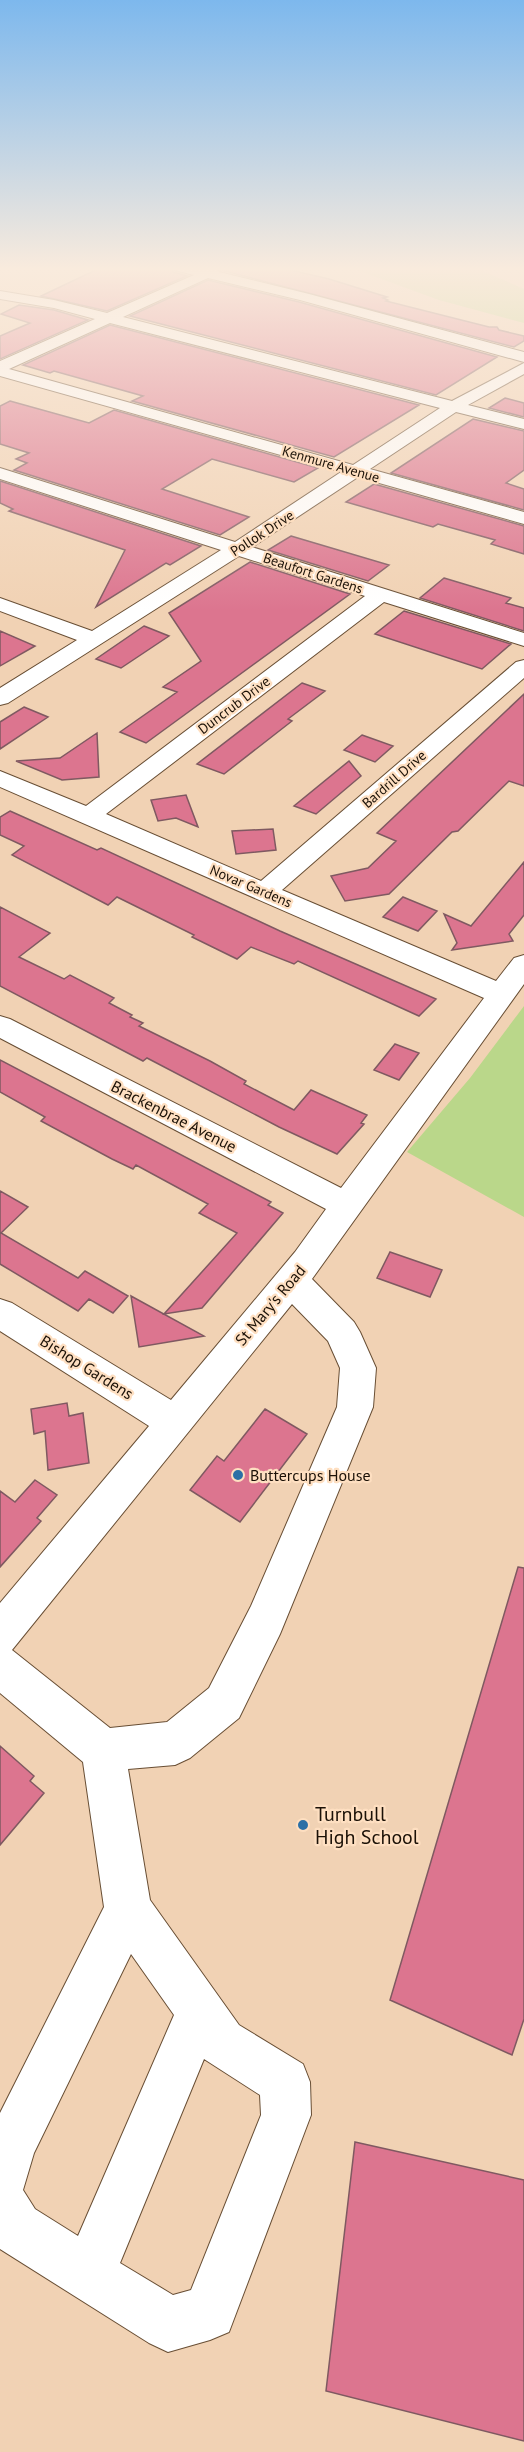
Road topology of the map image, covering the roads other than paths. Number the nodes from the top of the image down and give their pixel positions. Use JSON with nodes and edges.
{"nodes":[{"id":1,"x":43,"y":381,"type":"edge"},
{"id":2,"x":357,"y":381,"type":"edge"},
{"id":3,"x":499,"y":381,"type":"edge"},
{"id":4,"x":454,"y":406,"type":"junction"},
{"id":5,"x":524,"y":424,"type":"edge"},
{"id":6,"x":357,"y":471,"type":"junction"},
{"id":7,"x":0,"y":472,"type":"edge"},
{"id":8,"x":524,"y":518,"type":"edge"},
{"id":9,"x":238,"y":549,"type":"junction"},
{"id":10,"x":381,"y":594,"type":"junction"},
{"id":11,"x":0,"y":604,"type":"edge"},
{"id":12,"x":94,"y":639,"type":"junction"},
{"id":13,"x":524,"y":640,"type":"edge"},
{"id":14,"x":524,"y":667,"type":"edge"},
{"id":15,"x":0,"y":698,"type":"edge"},
{"id":16,"x":0,"y":778,"type":"edge"},
{"id":17,"x":88,"y":816,"type":"junction"},
{"id":18,"x":264,"y":892,"type":"junction"},
{"id":19,"x":524,"y":964,"type":"edge"},
{"id":20,"x":501,"y":994,"type":"junction"},
{"id":21,"x":0,"y":1026,"type":"edge"},
{"id":22,"x":348,"y":1206,"type":"junction"},
{"id":23,"x":290,"y":1279,"type":"junction"},
{"id":24,"x":0,"y":1313,"type":"edge"},
{"id":25,"x":173,"y":1422,"type":"junction"},
{"id":26,"x":0,"y":1635,"type":"edge"},
{"id":27,"x":0,"y":1666,"type":"edge"},
{"id":28,"x":103,"y":1750,"type":"junction"},
{"id":29,"x":128,"y":1909,"type":"junction"},
{"id":30,"x":200,"y":2011,"type":"junction"},
{"id":31,"x":0,"y":2183,"type":"edge"},
{"id":32,"x":0,"y":2201,"type":"edge"},
{"id":33,"x":88,"y":2275,"type":"junction"}],
"edges":[{"from":1,"to":6,"type":"street","name":"Kenmure Avenue"},
{"from":2,"to":4,"type":"street"},
{"from":3,"to":4,"type":"street","name":"Pollok Drive"},
{"from":4,"to":5,"type":"street"},
{"from":4,"to":6,"type":"street","name":"Pollok Drive"},
{"from":6,"to":8,"type":"street","name":"Kenmure Avenue"},
{"from":6,"to":9,"type":"street","name":"Pollok Drive"},
{"from":7,"to":9,"type":"street","name":"Beaufort Gardens"},
{"from":9,"to":10,"type":"street","name":"Beaufort Gardens"},
{"from":9,"to":12,"type":"street","name":"Pollok Drive"},
{"from":10,"to":13,"type":"street","name":"Beaufort Gardens"},
{"from":10,"to":17,"type":"street","name":"Duncrub Drive"},
{"from":11,"to":12,"type":"street"},
{"from":12,"to":15,"type":"street","name":"Pollok Drive"},
{"from":14,"to":18,"type":"street","name":"Bardrill Drive"},
{"from":16,"to":17,"type":"street","name":"Novar Gardens"},
{"from":17,"to":18,"type":"street","name":"Novar Gardens"},
{"from":18,"to":20,"type":"street","name":"Novar Gardens"},
{"from":19,"to":20,"type":"street","name":"St Mary's Road"},
{"from":20,"to":22,"type":"street","name":"St Mary's Road"},
{"from":21,"to":22,"type":"street","name":"Brackenbrae Avenue"},
{"from":22,"to":23,"type":"street","name":"St Mary's Road"},
{"from":23,"to":25,"type":"street","name":"St Mary's Road"},
{"from":23,"to":28,"type":"street"},
{"from":24,"to":25,"type":"street","name":"Bishop Gardens"},
{"from":25,"to":26,"type":"street","name":"St Mary's Road"},
{"from":27,"to":28,"type":"street"},
{"from":28,"to":29,"type":"street"},
{"from":29,"to":30,"type":"street"},
{"from":29,"to":31,"type":"street"},
{"from":30,"to":33,"type":"street"},
{"from":30,"to":33,"type":"street"},
{"from":32,"to":33,"type":"street"}]}
